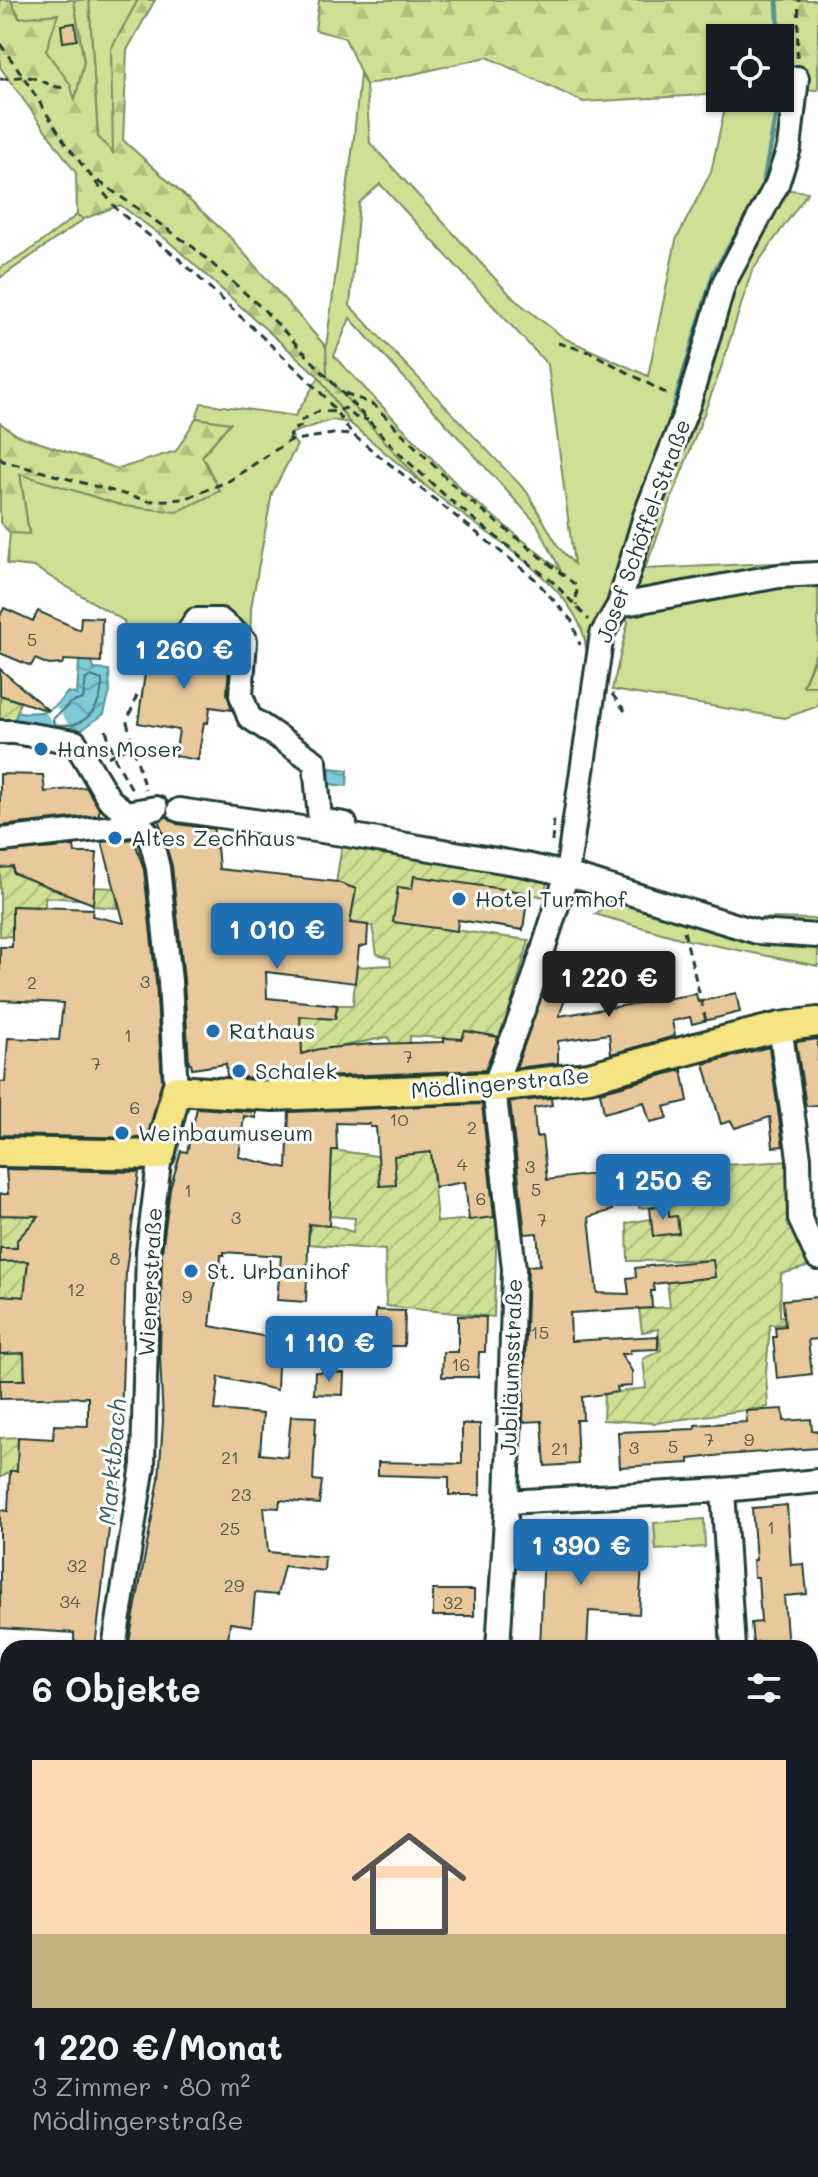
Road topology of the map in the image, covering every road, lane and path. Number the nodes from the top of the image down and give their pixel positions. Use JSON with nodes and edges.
{"nodes":[{"id":1,"x":799,"y":0,"type":"edge"},
{"id":2,"x":0,"y":44,"type":"edge"},
{"id":3,"x":23,"y":76,"type":"junction"},
{"id":4,"x":797,"y":78,"type":"joint"},
{"id":5,"x":0,"y":79,"type":"edge"},
{"id":6,"x":68,"y":87,"type":"dead end"},
{"id":7,"x":95,"y":179,"type":"junction"},
{"id":8,"x":558,"y":343,"type":"dead end"},
{"id":9,"x":344,"y":392,"type":"junction"},
{"id":10,"x":688,"y":406,"type":"junction"},
{"id":11,"x":337,"y":412,"type":"junction"},
{"id":12,"x":368,"y":420,"type":"junction"},
{"id":13,"x":353,"y":435,"type":"junction"},
{"id":14,"x":289,"y":441,"type":"junction"},
{"id":15,"x":0,"y":457,"type":"edge"},
{"id":16,"x":818,"y":574,"type":"edge"},
{"id":17,"x":619,"y":605,"type":"junction"},
{"id":18,"x":576,"y":606,"type":"junction"},
{"id":19,"x":602,"y":634,"type":"junction"},
{"id":20,"x":183,"y":640,"type":"dead end"},
{"id":21,"x":582,"y":653,"type":"dead end"},
{"id":22,"x":609,"y":693,"type":"dead end"},
{"id":23,"x":137,"y":695,"type":"dead end"},
{"id":24,"x":625,"y":711,"type":"dead end"},
{"id":25,"x":106,"y":730,"type":"dead end"},
{"id":26,"x":0,"y":732,"type":"edge"},
{"id":27,"x":141,"y":743,"type":"dead end"},
{"id":28,"x":134,"y":744,"type":"junction"},
{"id":29,"x":114,"y":754,"type":"junction"},
{"id":30,"x":89,"y":766,"type":"junction"},
{"id":31,"x":555,"y":808,"type":"dead end"},
{"id":32,"x":179,"y":810,"type":"dead end"},
{"id":33,"x":144,"y":817,"type":"junction"},
{"id":34,"x":2,"y":840,"type":"dead end"},
{"id":35,"x":554,"y":846,"type":"dead end"},
{"id":36,"x":567,"y":874,"type":"junction"},
{"id":37,"x":679,"y":909,"type":"junction"},
{"id":38,"x":818,"y":936,"type":"edge"},
{"id":39,"x":818,"y":1022,"type":"edge"},
{"id":40,"x":780,"y":1027,"type":"junction"},
{"id":41,"x":711,"y":1044,"type":"junction"},
{"id":42,"x":494,"y":1087,"type":"junction"},
{"id":43,"x":176,"y":1090,"type":"junction"},
{"id":44,"x":0,"y":1152,"type":"edge"},
{"id":45,"x":160,"y":1155,"type":"junction"},
{"id":46,"x":818,"y":1258,"type":"edge"},
{"id":47,"x":818,"y":1481,"type":"edge"},
{"id":48,"x":723,"y":1490,"type":"junction"},
{"id":49,"x":507,"y":1502,"type":"junction"},
{"id":50,"x":115,"y":1640,"type":"edge"},
{"id":51,"x":498,"y":1640,"type":"edge"},
{"id":52,"x":732,"y":1640,"type":"edge"}],
"edges":[{"from":1,"to":4,"type":"path"},
{"from":2,"to":3,"type":"path"},
{"from":3,"to":5,"type":"path"},
{"from":3,"to":6,"type":"path"},
{"from":3,"to":7,"type":"path"},
{"from":4,"to":10,"type":"street","name":"Josef Schöffel-Straße"},
{"from":7,"to":9,"type":"path"},
{"from":7,"to":11,"type":"path"},
{"from":8,"to":10,"type":"path"},
{"from":9,"to":12,"type":"path"},
{"from":9,"to":18,"type":"path"},
{"from":10,"to":17,"type":"street","name":"Josef Schöffel-Straße"},
{"from":11,"to":12,"type":"path"},
{"from":11,"to":13,"type":"path"},
{"from":11,"to":14,"type":"path"},
{"from":12,"to":18,"type":"path"},
{"from":13,"to":14,"type":"path"},
{"from":13,"to":21,"type":"path"},
{"from":14,"to":15,"type":"path"},
{"from":16,"to":17,"type":"street"},
{"from":17,"to":19,"type":"street","name":"Josef Schöffel-Straße"},
{"from":18,"to":19,"type":"path"},
{"from":19,"to":36,"type":"street","name":"Josef Schöffel-Straße"},
{"from":20,"to":36,"type":"street"},
{"from":22,"to":24,"type":"path"},
{"from":23,"to":28,"type":"path"},
{"from":25,"to":29,"type":"path"},
{"from":26,"to":30,"type":"street"},
{"from":27,"to":28,"type":"path"},
{"from":28,"to":29,"type":"path"},
{"from":28,"to":33,"type":"path"},
{"from":29,"to":30,"type":"path"},
{"from":29,"to":33,"type":"path"},
{"from":30,"to":33,"type":"street"},
{"from":31,"to":35,"type":"path"},
{"from":32,"to":36,"type":"street"},
{"from":33,"to":34,"type":"street"},
{"from":33,"to":43,"type":"street"},
{"from":36,"to":37,"type":"street"},
{"from":36,"to":42,"type":"street","name":"Josef Schöffel-Straße"},
{"from":37,"to":38,"type":"street"},
{"from":37,"to":41,"type":"path"},
{"from":39,"to":40,"type":"main road","name":"Mödlingerstraße"},
{"from":40,"to":41,"type":"main road","name":"Mödlingerstraße"},
{"from":40,"to":46,"type":"street"},
{"from":41,"to":42,"type":"main road","name":"Mödlingerstraße"},
{"from":42,"to":43,"type":"main road","name":"Mödlingerstraße"},
{"from":42,"to":49,"type":"street","name":"Jubiläumsstraße"},
{"from":43,"to":45,"type":"main road"},
{"from":44,"to":45,"type":"main road"},
{"from":45,"to":50,"type":"street","name":"Wienerstraße"},
{"from":47,"to":48,"type":"street"},
{"from":48,"to":49,"type":"street"},
{"from":48,"to":52,"type":"street"},
{"from":49,"to":51,"type":"street","name":"Jubiläumsstraße"}]}
